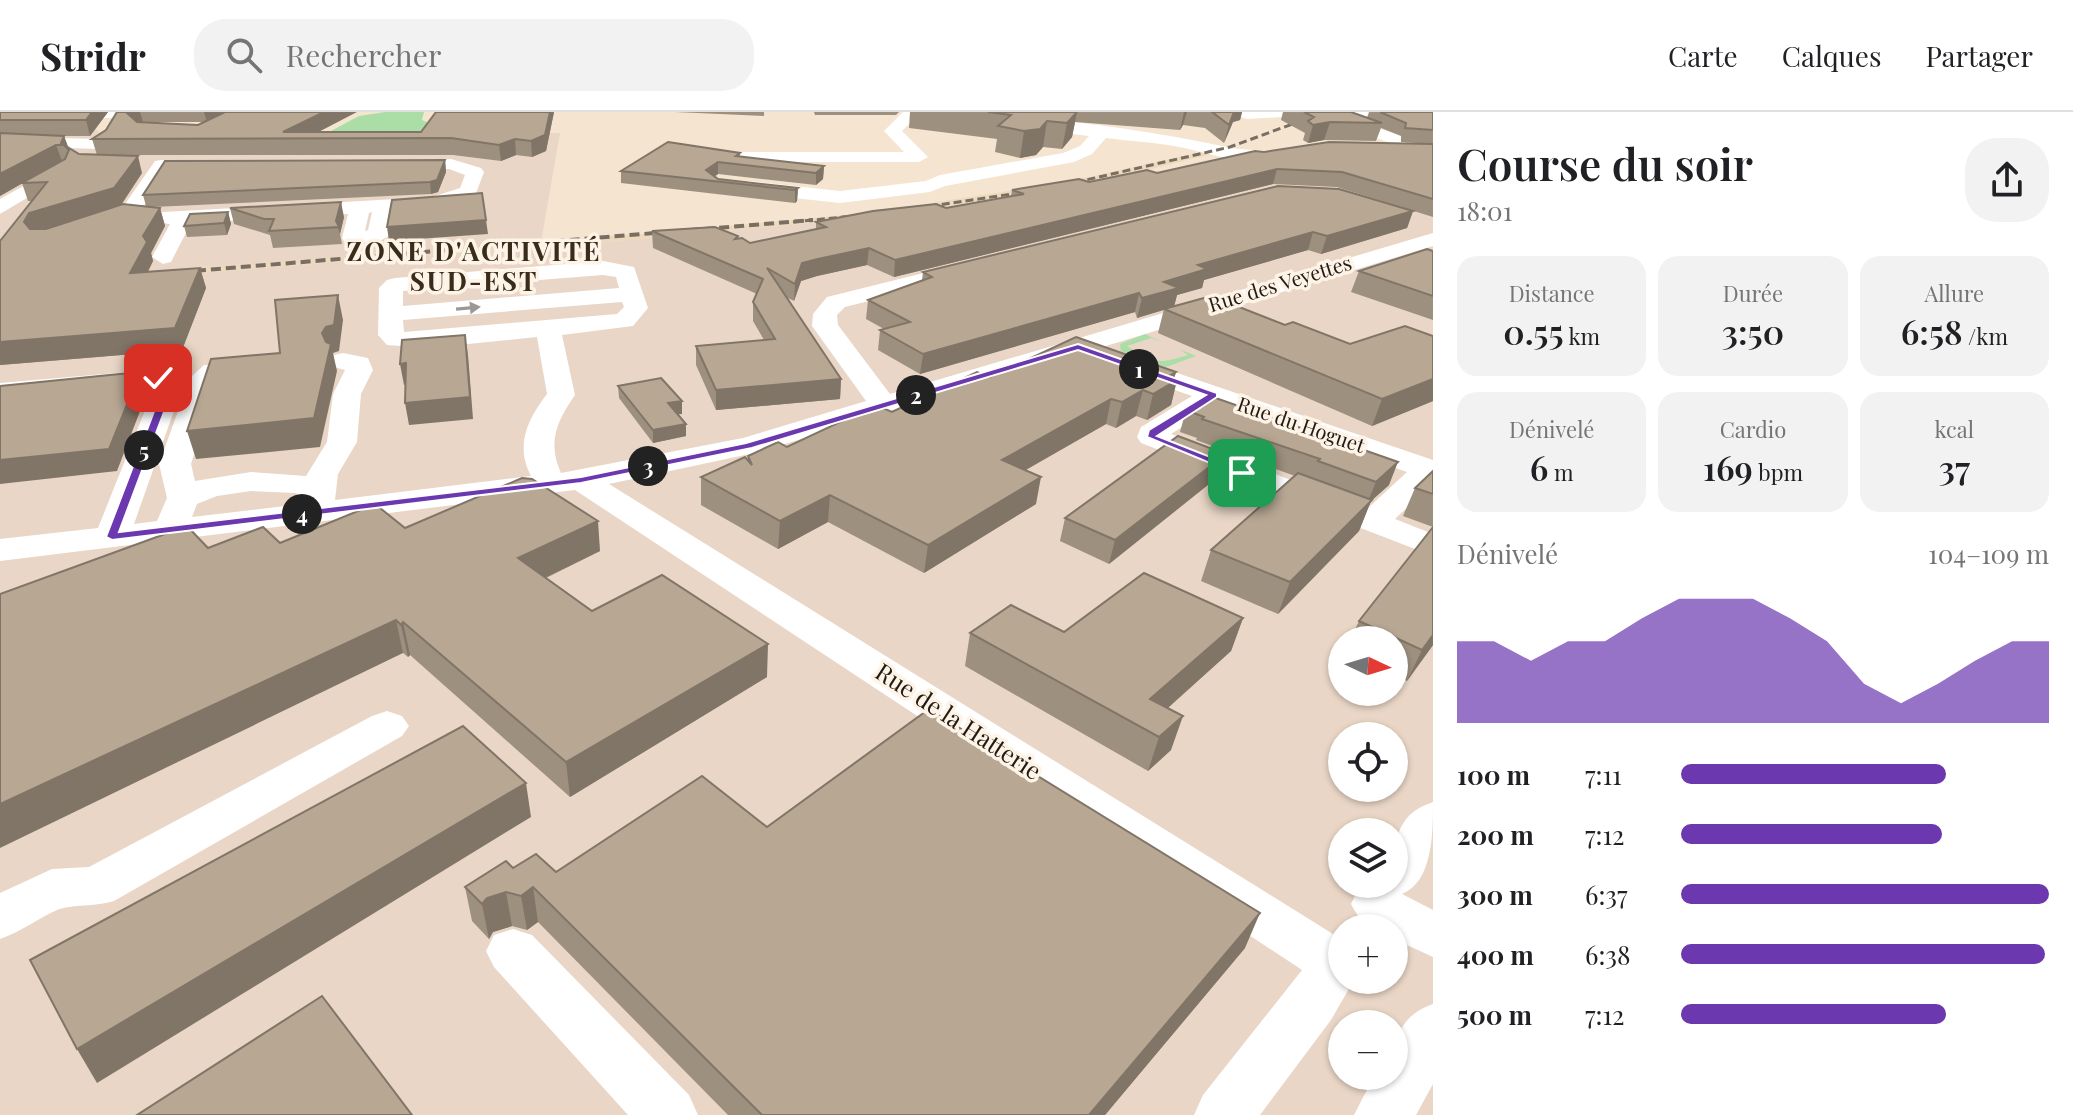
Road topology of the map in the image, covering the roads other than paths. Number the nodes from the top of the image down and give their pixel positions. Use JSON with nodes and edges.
{"nodes":[{"id":1,"x":98,"y":112,"type":"edge"},
{"id":2,"x":120,"y":112,"type":"edge"},
{"id":3,"x":912,"y":112,"type":"edge"},
{"id":4,"x":921,"y":112,"type":"edge"},
{"id":5,"x":1018,"y":112,"type":"edge"},
{"id":6,"x":1054,"y":112,"type":"edge"},
{"id":7,"x":1283,"y":112,"type":"edge"},
{"id":8,"x":1364,"y":112,"type":"edge"},
{"id":9,"x":998,"y":116,"type":"edge"},
{"id":10,"x":1125,"y":116,"type":"dead end"},
{"id":11,"x":1258,"y":120,"type":"dead end"},
{"id":12,"x":41,"y":127,"type":"edge"},
{"id":13,"x":1105,"y":134,"type":"junction"},
{"id":14,"x":104,"y":137,"type":"junction"},
{"id":15,"x":1360,"y":148,"type":"edge"},
{"id":16,"x":1305,"y":151,"type":"edge"},
{"id":17,"x":731,"y":157,"type":"edge"},
{"id":18,"x":919,"y":157,"type":"junction"},
{"id":19,"x":64,"y":160,"type":"junction"},
{"id":20,"x":132,"y":164,"type":"edge"},
{"id":21,"x":390,"y":164,"type":"junction"},
{"id":22,"x":161,"y":165,"type":"junction"},
{"id":23,"x":352,"y":180,"type":"edge"},
{"id":24,"x":940,"y":181,"type":"junction"},
{"id":25,"x":732,"y":185,"type":"edge"},
{"id":26,"x":383,"y":205,"type":"junction"},
{"id":27,"x":360,"y":206,"type":"junction"},
{"id":28,"x":0,"y":208,"type":"edge"},
{"id":29,"x":132,"y":212,"type":"junction"},
{"id":30,"x":184,"y":217,"type":"junction"},
{"id":31,"x":106,"y":219,"type":"edge"},
{"id":32,"x":1429,"y":230,"type":"edge"},
{"id":33,"x":163,"y":257,"type":"dead end"},
{"id":34,"x":986,"y":264,"type":"edge"},
{"id":35,"x":548,"y":330,"type":"junction"},
{"id":36,"x":1078,"y":347,"type":"junction"},
{"id":37,"x":343,"y":361,"type":"dead end"},
{"id":38,"x":214,"y":371,"type":"edge"},
{"id":39,"x":0,"y":391,"type":"edge"},
{"id":40,"x":1213,"y":395,"type":"junction"},
{"id":41,"x":883,"y":404,"type":"junction"},
{"id":42,"x":1431,"y":470,"type":"edge"},
{"id":43,"x":566,"y":482,"type":"junction"},
{"id":44,"x":183,"y":498,"type":"junction"},
{"id":45,"x":318,"y":502,"type":"junction"},
{"id":46,"x":1373,"y":522,"type":"junction"},
{"id":47,"x":170,"y":530,"type":"junction"},
{"id":48,"x":112,"y":537,"type":"junction"},
{"id":49,"x":1433,"y":546,"type":"edge"},
{"id":50,"x":0,"y":550,"type":"edge"},
{"id":51,"x":387,"y":726,"type":"dead end"},
{"id":52,"x":1433,"y":820,"type":"edge"},
{"id":53,"x":1359,"y":914,"type":"edge"},
{"id":54,"x":1369,"y":914,"type":"edge"},
{"id":55,"x":0,"y":918,"type":"edge"},
{"id":56,"x":1408,"y":929,"type":"edge"},
{"id":57,"x":1433,"y":935,"type":"edge"},
{"id":58,"x":513,"y":951,"type":"dead end"},
{"id":59,"x":1328,"y":977,"type":"edge"},
{"id":60,"x":1433,"y":1029,"type":"edge"},
{"id":61,"x":1237,"y":1111,"type":"edge"},
{"id":62,"x":668,"y":1115,"type":"edge"},
{"id":63,"x":1384,"y":1115,"type":"edge"}],
"edges":[{"from":1,"to":2,"type":"street"},
{"from":1,"to":14,"type":"street"},
{"from":2,"to":14,"type":"street"},
{"from":3,"to":18,"type":"street"},
{"from":4,"to":9,"type":"street"},
{"from":5,"to":6,"type":"street"},
{"from":7,"to":11,"type":"street"},
{"from":8,"to":15,"type":"street"},
{"from":9,"to":13,"type":"street"},
{"from":10,"to":13,"type":"street"},
{"from":12,"to":19,"type":"street"},
{"from":13,"to":16,"type":"street"},
{"from":13,"to":24,"type":"street"},
{"from":14,"to":19,"type":"street"},
{"from":17,"to":18,"type":"street"},
{"from":18,"to":24,"type":"street"},
{"from":19,"to":28,"type":"street"},
{"from":20,"to":22,"type":"street"},
{"from":21,"to":22,"type":"street"},
{"from":21,"to":23,"type":"street"},
{"from":21,"to":26,"type":"street"},
{"from":22,"to":29,"type":"street"},
{"from":24,"to":25,"type":"street"},
{"from":26,"to":27,"type":"street"},
{"from":26,"to":27,"type":"street"},
{"from":27,"to":30,"type":"street"},
{"from":29,"to":30,"type":"street"},
{"from":29,"to":31,"type":"street"},
{"from":30,"to":33,"type":"street"},
{"from":32,"to":36,"type":"street","name":"Rue des Veyettes"},
{"from":34,"to":41,"type":"street"},
{"from":35,"to":35,"type":"street"},
{"from":35,"to":43,"type":"street"},
{"from":36,"to":40,"type":"street","name":"Rue du Hoguet"},
{"from":36,"to":41,"type":"street","name":"Rue des Veyettes"},
{"from":37,"to":45,"type":"street"},
{"from":38,"to":44,"type":"street"},
{"from":39,"to":48,"type":"street"},
{"from":40,"to":42,"type":"street","name":"Rue du Hoguet"},
{"from":40,"to":46,"type":"street"},
{"from":41,"to":43,"type":"street","name":"Rue des Veyettes"},
{"from":42,"to":46,"type":"street"},
{"from":43,"to":45,"type":"street","name":"Rue des Veyettes"},
{"from":43,"to":53,"type":"street","name":"Rue de la Hatterie"},
{"from":44,"to":45,"type":"street"},
{"from":44,"to":47,"type":"street"},
{"from":45,"to":47,"type":"street","name":"Rue des Veyettes"},
{"from":46,"to":49,"type":"street"},
{"from":47,"to":48,"type":"street","name":"Rue des Veyettes"},
{"from":48,"to":50,"type":"street","name":"Rue des Veyettes"},
{"from":51,"to":55,"type":"street"},
{"from":52,"to":54,"type":"street"},
{"from":56,"to":57,"type":"street","name":"Rue de la Hatterie"},
{"from":58,"to":62,"type":"street"},
{"from":59,"to":61,"type":"street"},
{"from":60,"to":63,"type":"street"}]}
